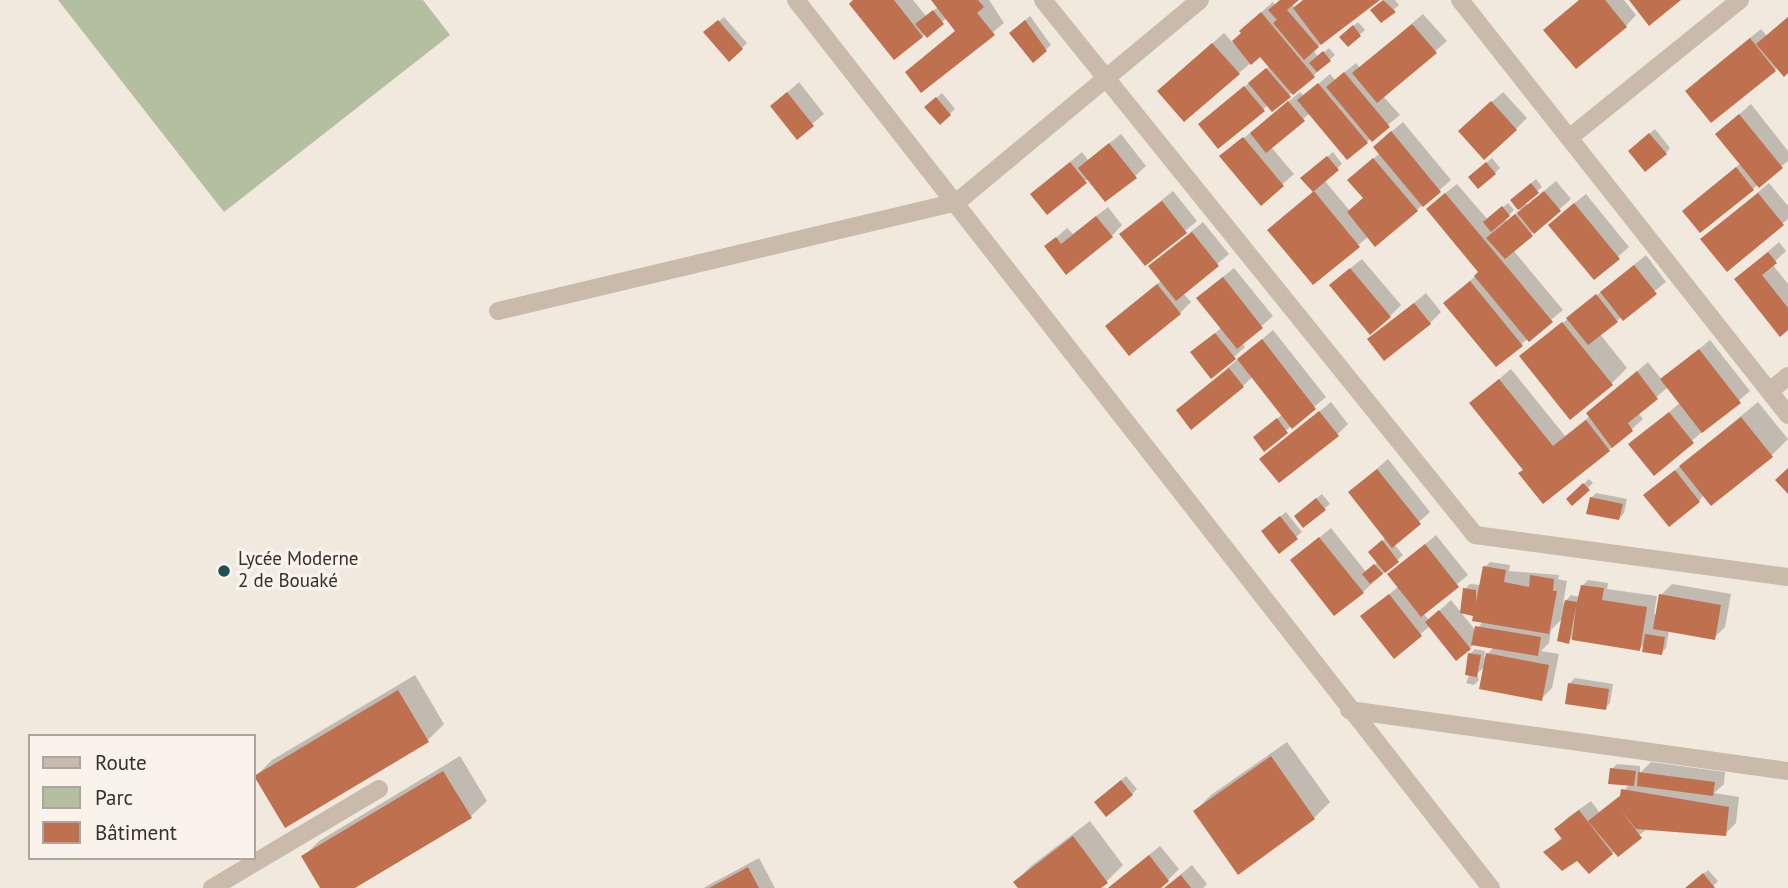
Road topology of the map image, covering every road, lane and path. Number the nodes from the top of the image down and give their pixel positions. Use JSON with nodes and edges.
{"nodes":[{"id":1,"x":796,"y":0,"type":"edge"},
{"id":2,"x":1042,"y":0,"type":"edge"},
{"id":3,"x":1200,"y":0,"type":"edge"},
{"id":4,"x":1460,"y":0,"type":"edge"},
{"id":5,"x":1740,"y":0,"type":"edge"},
{"id":6,"x":1106,"y":80,"type":"junction"},
{"id":7,"x":1569,"y":138,"type":"junction"},
{"id":8,"x":957,"y":202,"type":"junction"},
{"id":9,"x":498,"y":311,"type":"dead end"},
{"id":10,"x":1788,"y":376,"type":"edge"},
{"id":11,"x":1770,"y":391,"type":"junction"},
{"id":12,"x":1788,"y":415,"type":"edge"},
{"id":13,"x":1788,"y":577,"type":"edge"},
{"id":14,"x":1349,"y":710,"type":"junction"},
{"id":15,"x":1788,"y":771,"type":"edge"},
{"id":16,"x":379,"y":789,"type":"dead end"},
{"id":17,"x":212,"y":888,"type":"edge"},
{"id":18,"x":1491,"y":888,"type":"edge"}],
"edges":[{"from":1,"to":8,"type":"street"},
{"from":2,"to":6,"type":"street"},
{"from":3,"to":6,"type":"street"},
{"from":4,"to":7,"type":"street"},
{"from":5,"to":7,"type":"street"},
{"from":6,"to":8,"type":"street"},
{"from":6,"to":13,"type":"street"},
{"from":7,"to":11,"type":"street"},
{"from":8,"to":9,"type":"street"},
{"from":8,"to":14,"type":"street"},
{"from":10,"to":11,"type":"street"},
{"from":11,"to":12,"type":"street"},
{"from":14,"to":15,"type":"street"},
{"from":14,"to":18,"type":"street"},
{"from":16,"to":17,"type":"street"}]}
